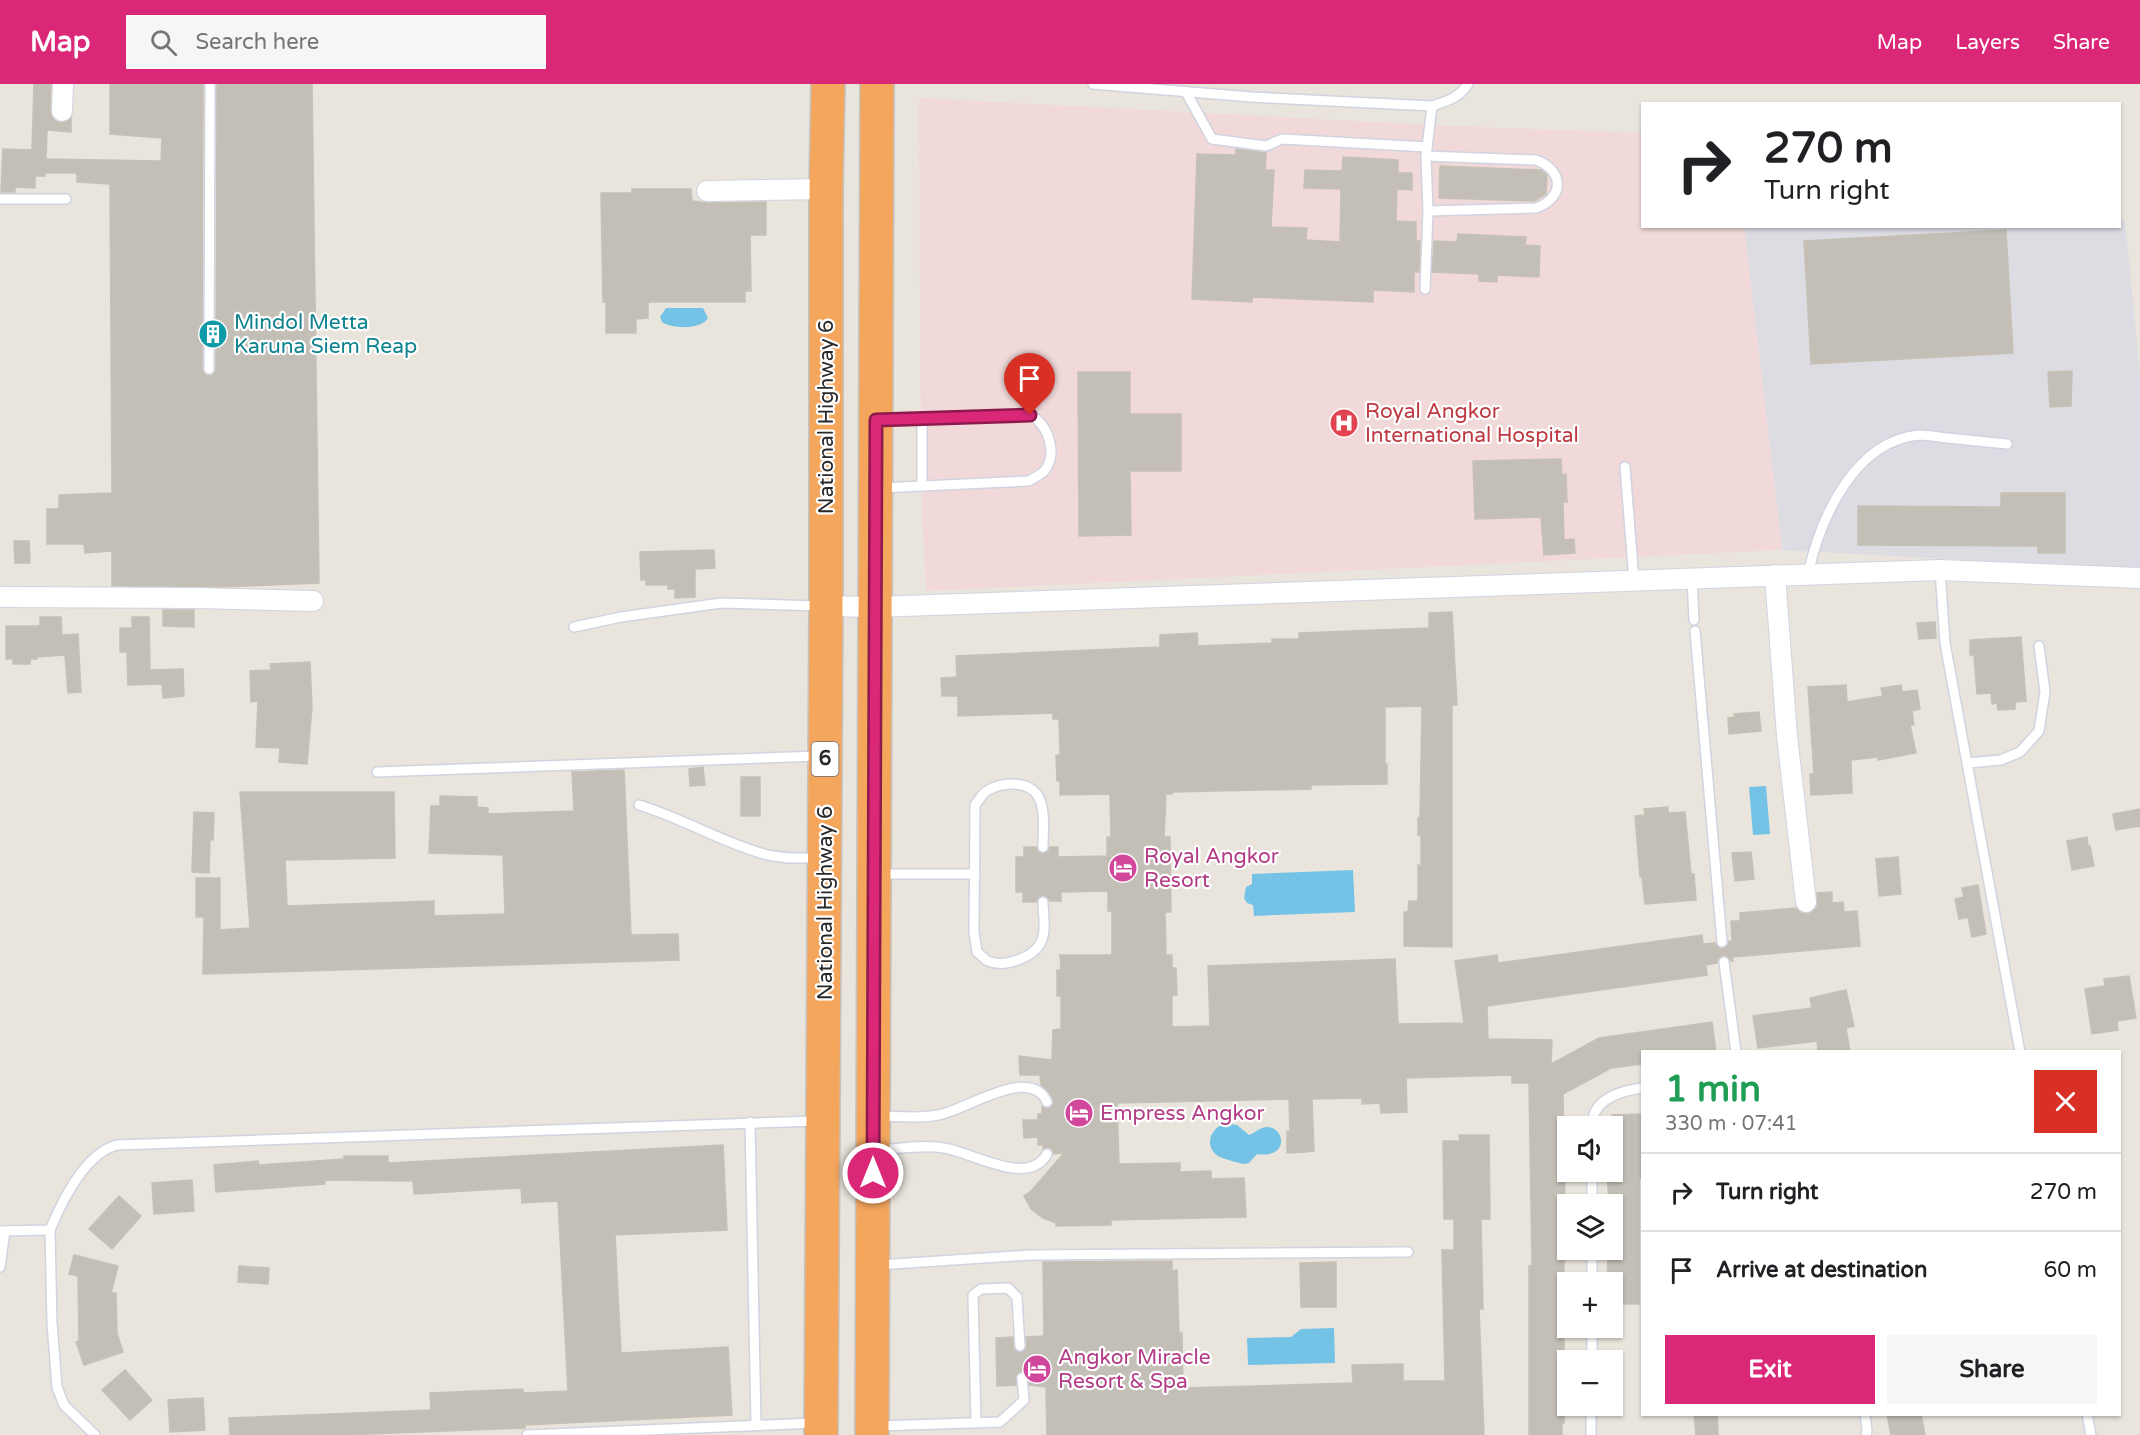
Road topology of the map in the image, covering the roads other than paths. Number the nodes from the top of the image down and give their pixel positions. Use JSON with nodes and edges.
{"nodes":[{"id":1,"x":63,"y":84,"type":"edge"},
{"id":2,"x":210,"y":84,"type":"edge"},
{"id":3,"x":828,"y":84,"type":"edge"},
{"id":4,"x":877,"y":84,"type":"edge"},
{"id":5,"x":1093,"y":84,"type":"edge"},
{"id":6,"x":1468,"y":84,"type":"edge"},
{"id":7,"x":1185,"y":92,"type":"junction"},
{"id":8,"x":1432,"y":106,"type":"junction"},
{"id":9,"x":62,"y":111,"type":"dead end"},
{"id":10,"x":1426,"y":152,"type":"junction"},
{"id":11,"x":826,"y":189,"type":"junction"},
{"id":12,"x":707,"y":191,"type":"dead end"},
{"id":13,"x":0,"y":199,"type":"edge"},
{"id":14,"x":66,"y":199,"type":"dead end"},
{"id":15,"x":1428,"y":211,"type":"junction"},
{"id":16,"x":1425,"y":289,"type":"dead end"},
{"id":17,"x":208,"y":369,"type":"dead end"},
{"id":18,"x":922,"y":418,"type":"junction"},
{"id":19,"x":876,"y":420,"type":"junction"},
{"id":20,"x":2007,"y":444,"type":"dead end"},
{"id":21,"x":1625,"y":467,"type":"dead end"},
{"id":22,"x":922,"y":486,"type":"junction"},
{"id":23,"x":875,"y":489,"type":"junction"},
{"id":24,"x":1940,"y":570,"type":"junction"},
{"id":25,"x":1808,"y":574,"type":"junction"},
{"id":26,"x":1775,"y":575,"type":"junction"},
{"id":27,"x":2140,"y":578,"type":"edge"},
{"id":28,"x":1692,"y":579,"type":"junction"},
{"id":29,"x":1634,"y":581,"type":"junction"},
{"id":30,"x":0,"y":597,"type":"edge"},
{"id":31,"x":313,"y":601,"type":"dead end"},
{"id":32,"x":826,"y":606,"type":"junction"},
{"id":33,"x":875,"y":607,"type":"junction"},
{"id":34,"x":1694,"y":620,"type":"dead end"},
{"id":35,"x":574,"y":627,"type":"dead end"},
{"id":36,"x":1695,"y":631,"type":"dead end"},
{"id":37,"x":2039,"y":646,"type":"dead end"},
{"id":38,"x":825,"y":756,"type":"junction"},
{"id":39,"x":1967,"y":763,"type":"junction"},
{"id":40,"x":377,"y":772,"type":"dead end"},
{"id":41,"x":639,"y":806,"type":"dead end"},
{"id":42,"x":1043,"y":847,"type":"dead end"},
{"id":43,"x":825,"y":858,"type":"junction"},
{"id":44,"x":874,"y":874,"type":"junction"},
{"id":45,"x":975,"y":874,"type":"junction"},
{"id":46,"x":1043,"y":902,"type":"dead end"},
{"id":47,"x":1806,"y":902,"type":"dead end"},
{"id":48,"x":1722,"y":942,"type":"dead end"},
{"id":49,"x":1724,"y":962,"type":"dead end"},
{"id":50,"x":1736,"y":1050,"type":"edge"},
{"id":51,"x":2020,"y":1050,"type":"edge"},
{"id":52,"x":1641,"y":1088,"type":"edge"},
{"id":53,"x":1047,"y":1102,"type":"dead end"},
{"id":54,"x":873,"y":1116,"type":"junction"},
{"id":55,"x":1594,"y":1116,"type":"edge"},
{"id":56,"x":824,"y":1121,"type":"junction"},
{"id":57,"x":750,"y":1122,"type":"junction"},
{"id":58,"x":873,"y":1150,"type":"junction"},
{"id":59,"x":1047,"y":1154,"type":"dead end"},
{"id":60,"x":50,"y":1230,"type":"junction"},
{"id":61,"x":2,"y":1231,"type":"edge"},
{"id":62,"x":1408,"y":1252,"type":"dead end"},
{"id":63,"x":872,"y":1265,"type":"junction"},
{"id":64,"x":0,"y":1267,"type":"edge"},
{"id":65,"x":1020,"y":1346,"type":"dead end"},
{"id":66,"x":1022,"y":1378,"type":"dead end"},
{"id":67,"x":1592,"y":1416,"type":"edge"},
{"id":68,"x":1865,"y":1416,"type":"edge"},
{"id":69,"x":2087,"y":1416,"type":"edge"},
{"id":70,"x":976,"y":1423,"type":"junction"},
{"id":71,"x":756,"y":1425,"type":"junction"},
{"id":72,"x":821,"y":1429,"type":"edge"},
{"id":73,"x":872,"y":1431,"type":"edge"},
{"id":74,"x":95,"y":1435,"type":"edge"},
{"id":75,"x":526,"y":1435,"type":"edge"},
{"id":76,"x":1591,"y":1435,"type":"edge"},
{"id":77,"x":1866,"y":1435,"type":"edge"},
{"id":78,"x":2091,"y":1435,"type":"edge"}],
"edges":[{"from":1,"to":9,"type":"street"},
{"from":2,"to":17,"type":"lane"},
{"from":3,"to":11,"type":"highway","name":"National Highway 6","number":"6"},
{"from":4,"to":19,"type":"highway"},
{"from":5,"to":7,"type":"lane"},
{"from":6,"to":8,"type":"lane"},
{"from":7,"to":8,"type":"lane"},
{"from":7,"to":10,"type":"lane"},
{"from":8,"to":10,"type":"lane"},
{"from":10,"to":15,"type":"lane"},
{"from":10,"to":15,"type":"lane"},
{"from":11,"to":12,"type":"street"},
{"from":11,"to":32,"type":"highway","name":"National Highway 6","number":"6"},
{"from":13,"to":14,"type":"lane"},
{"from":15,"to":16,"type":"lane"},
{"from":18,"to":19,"type":"lane"},
{"from":18,"to":22,"type":"lane"},
{"from":18,"to":22,"type":"lane"},
{"from":19,"to":23,"type":"highway"},
{"from":20,"to":25,"type":"lane"},
{"from":21,"to":29,"type":"lane"},
{"from":22,"to":23,"type":"lane"},
{"from":23,"to":33,"type":"highway"},
{"from":24,"to":25,"type":"street"},
{"from":24,"to":27,"type":"street"},
{"from":24,"to":39,"type":"lane"},
{"from":25,"to":26,"type":"street"},
{"from":26,"to":28,"type":"street"},
{"from":26,"to":47,"type":"street"},
{"from":28,"to":29,"type":"street"},
{"from":28,"to":34,"type":"lane"},
{"from":29,"to":33,"type":"street"},
{"from":30,"to":31,"type":"street"},
{"from":32,"to":33,"type":"street"},
{"from":32,"to":35,"type":"lane"},
{"from":32,"to":38,"type":"highway","name":"National Highway 6","number":"6"},
{"from":33,"to":44,"type":"highway"},
{"from":36,"to":48,"type":"lane"},
{"from":37,"to":39,"type":"lane"},
{"from":38,"to":40,"type":"lane"},
{"from":38,"to":43,"type":"highway","name":"National Highway 6","number":"6"},
{"from":39,"to":51,"type":"lane"},
{"from":41,"to":43,"type":"lane"},
{"from":42,"to":45,"type":"lane"},
{"from":43,"to":56,"type":"highway","name":"National Highway 6","number":"6"},
{"from":44,"to":45,"type":"lane"},
{"from":44,"to":54,"type":"highway"},
{"from":45,"to":46,"type":"lane"},
{"from":49,"to":50,"type":"lane"},
{"from":52,"to":55,"type":"lane"},
{"from":53,"to":54,"type":"lane"},
{"from":54,"to":58,"type":"highway"},
{"from":56,"to":57,"type":"lane"},
{"from":56,"to":72,"type":"highway","name":"National Highway 6","number":"6"},
{"from":57,"to":60,"type":"lane"},
{"from":57,"to":71,"type":"lane"},
{"from":58,"to":59,"type":"lane"},
{"from":58,"to":63,"type":"highway"},
{"from":60,"to":61,"type":"lane"},
{"from":60,"to":74,"type":"lane"},
{"from":61,"to":64,"type":"lane"},
{"from":62,"to":63,"type":"lane"},
{"from":63,"to":73,"type":"highway"},
{"from":65,"to":70,"type":"lane"},
{"from":66,"to":70,"type":"lane"},
{"from":67,"to":76,"type":"lane"},
{"from":68,"to":77,"type":"lane"},
{"from":69,"to":78,"type":"lane"},
{"from":70,"to":73,"type":"lane"},
{"from":71,"to":72,"type":"lane"},
{"from":71,"to":75,"type":"lane"}]}
